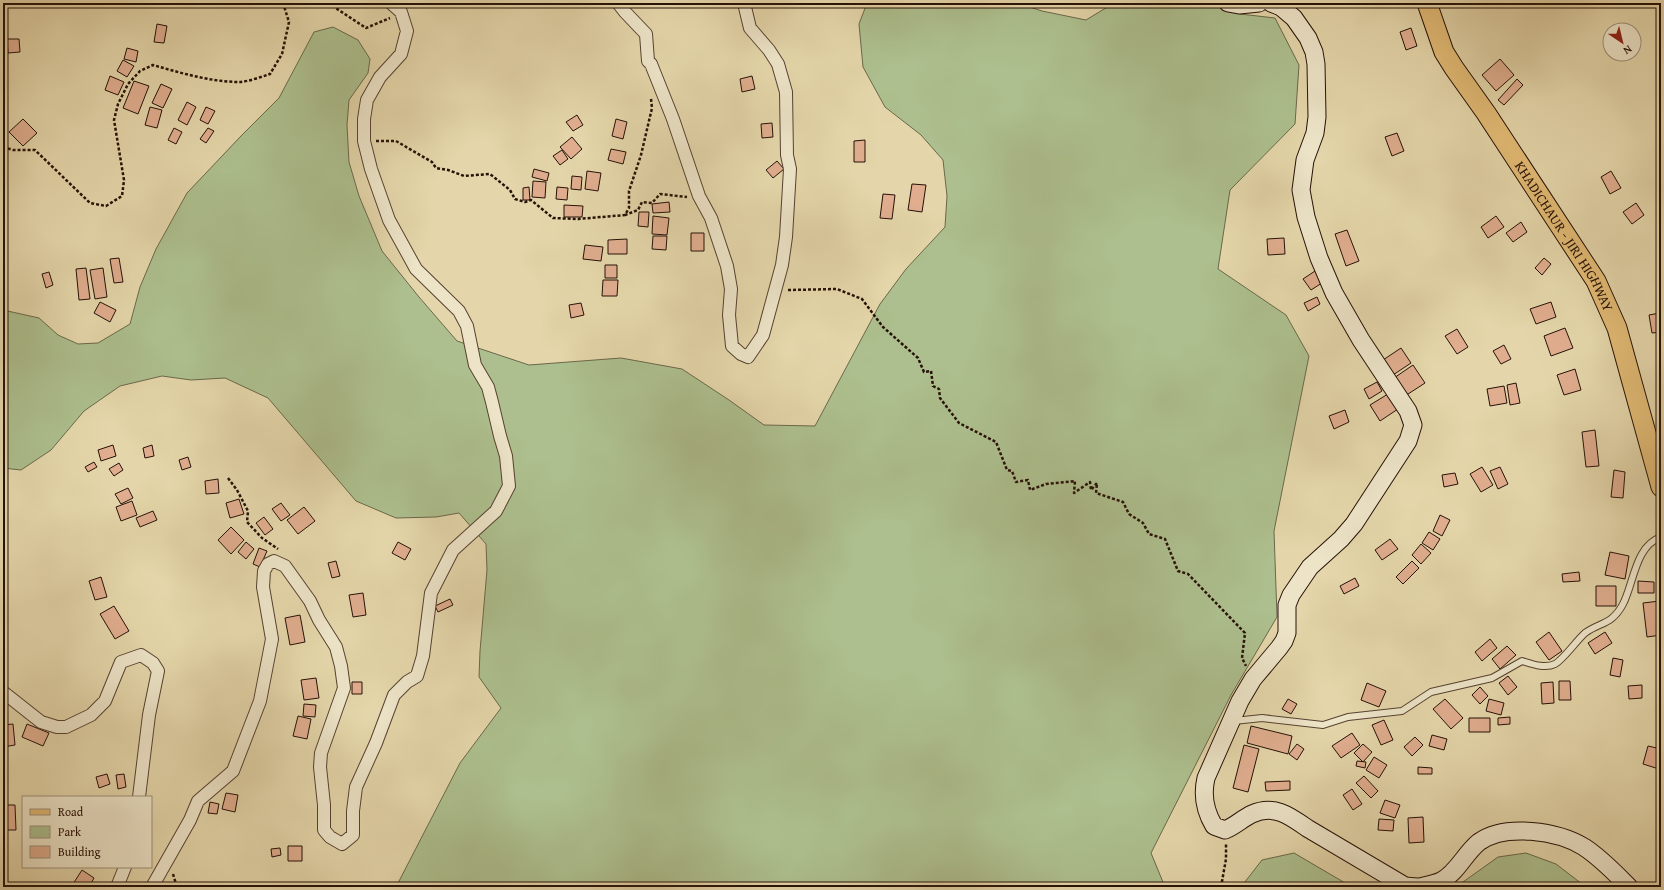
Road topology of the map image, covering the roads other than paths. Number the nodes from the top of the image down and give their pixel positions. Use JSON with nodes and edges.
{"nodes":[{"id":1,"x":391,"y":3,"type":"edge"},
{"id":2,"x":618,"y":3,"type":"edge"},
{"id":3,"x":744,"y":3,"type":"edge"},
{"id":4,"x":1228,"y":3,"type":"edge"},
{"id":5,"x":1259,"y":3,"type":"edge"},
{"id":6,"x":1271,"y":3,"type":"edge"},
{"id":7,"x":1427,"y":3,"type":"edge"},
{"id":8,"x":1661,"y":487,"type":"edge"},
{"id":9,"x":1661,"y":537,"type":"edge"},
{"id":10,"x":3,"y":692,"type":"edge"},
{"id":11,"x":1230,"y":721,"type":"junction"},
{"id":12,"x":139,"y":796,"type":"edge"},
{"id":13,"x":125,"y":868,"type":"edge"},
{"id":14,"x":117,"y":887,"type":"edge"},
{"id":15,"x":152,"y":887,"type":"edge"},
{"id":16,"x":1417,"y":887,"type":"edge"},
{"id":17,"x":1420,"y":887,"type":"edge"},
{"id":18,"x":1629,"y":887,"type":"edge"}],
"edges":[{"from":1,"to":15,"type":"street"},
{"from":2,"to":3,"type":"street"},
{"from":4,"to":5,"type":"main road"},
{"from":6,"to":11,"type":"main road"},
{"from":7,"to":8,"type":"main road","name":"KHADICHAUR - JIRI HIGHWAY"},
{"from":9,"to":11,"type":"lane"},
{"from":10,"to":12,"type":"street"},
{"from":11,"to":16,"type":"main road"},
{"from":13,"to":14,"type":"street"},
{"from":17,"to":18,"type":"main road"}]}
